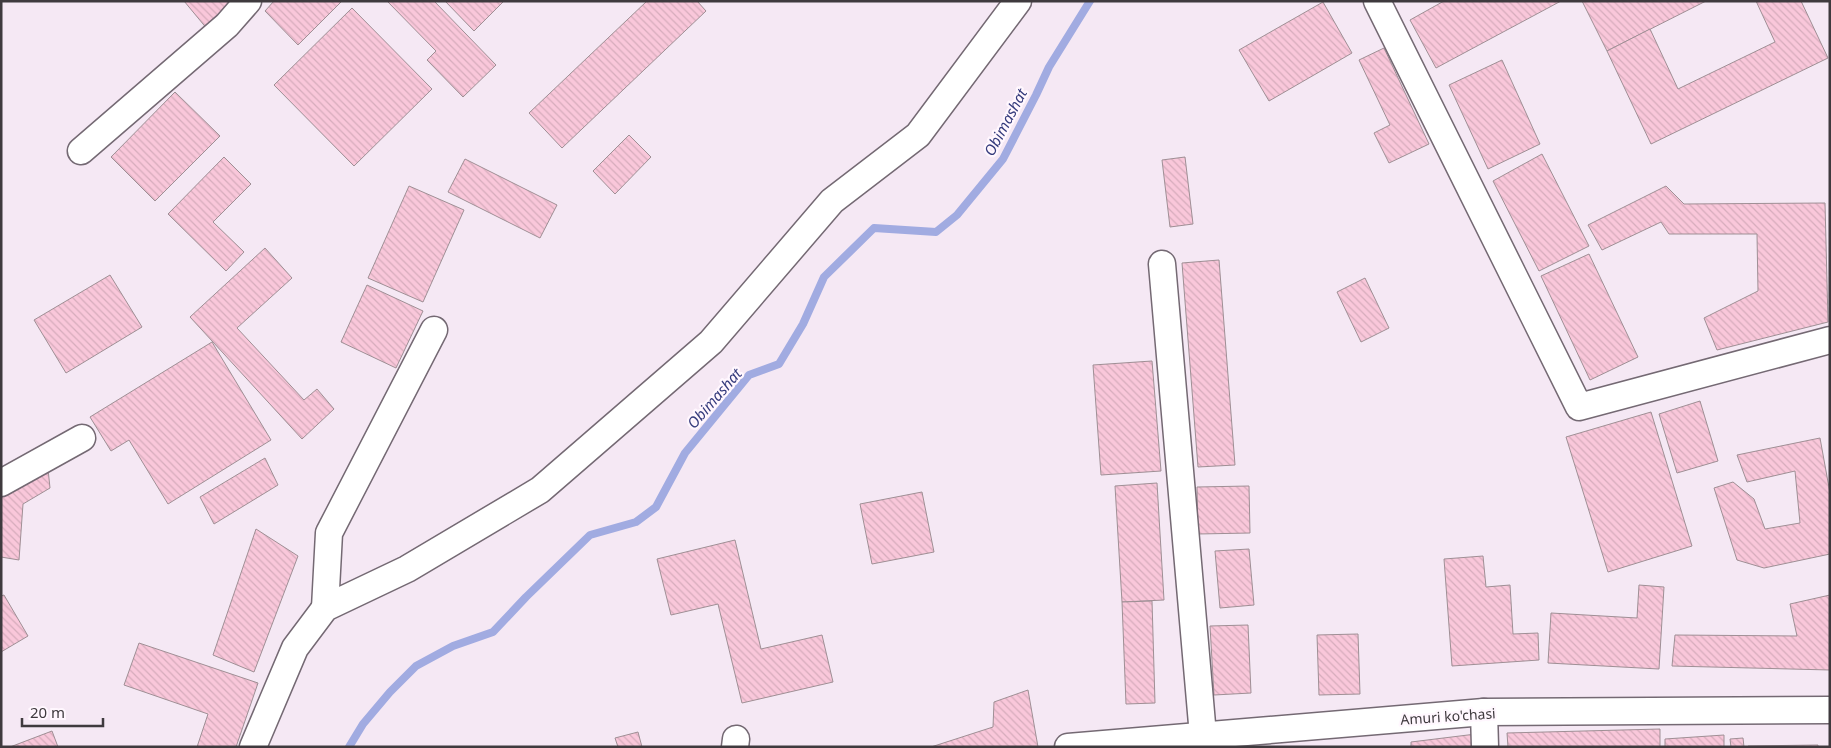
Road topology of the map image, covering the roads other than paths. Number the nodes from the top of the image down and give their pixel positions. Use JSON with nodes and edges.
{"nodes":[{"id":1,"x":248,"y":1,"type":"edge"},
{"id":2,"x":1018,"y":1,"type":"edge"},
{"id":3,"x":1377,"y":1,"type":"edge"},
{"id":4,"x":81,"y":151,"type":"dead end"},
{"id":5,"x":1162,"y":264,"type":"dead end"},
{"id":6,"x":434,"y":330,"type":"dead end"},
{"id":7,"x":1830,"y":340,"type":"edge"},
{"id":8,"x":82,"y":438,"type":"dead end"},
{"id":9,"x":1,"y":483,"type":"edge"},
{"id":10,"x":325,"y":608,"type":"junction"},
{"id":11,"x":1830,"y":710,"type":"edge"},
{"id":12,"x":1484,"y":712,"type":"junction"},
{"id":13,"x":1204,"y":742,"type":"edge"},
{"id":14,"x":253,"y":747,"type":"edge"},
{"id":15,"x":1068,"y":747,"type":"edge"},
{"id":16,"x":1485,"y":747,"type":"edge"}],
"edges":[{"from":1,"to":4,"type":"street"},
{"from":2,"to":10,"type":"street"},
{"from":3,"to":7,"type":"street"},
{"from":5,"to":13,"type":"street"},
{"from":6,"to":10,"type":"street"},
{"from":8,"to":9,"type":"street"},
{"from":10,"to":14,"type":"street"},
{"from":11,"to":12,"type":"street","name":"Amuri ko'chasi"},
{"from":12,"to":13,"type":"street","name":"Amuri ko'chasi"},
{"from":12,"to":16,"type":"street"},
{"from":13,"to":15,"type":"street","name":"Amuri ko'chasi"}]}
